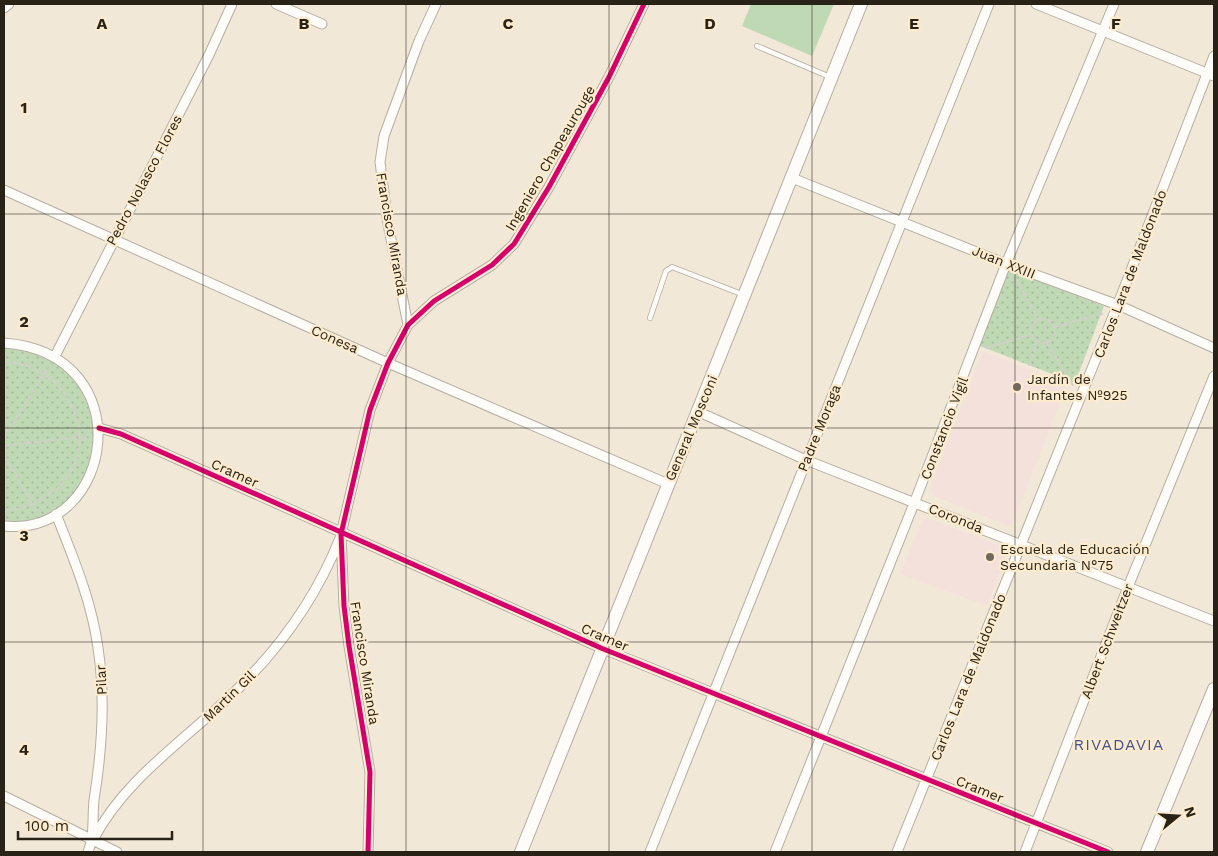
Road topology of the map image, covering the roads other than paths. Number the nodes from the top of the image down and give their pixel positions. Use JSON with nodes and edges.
{"nodes":[{"id":1,"x":9,"y":4,"type":"edge"},
{"id":2,"x":232,"y":4,"type":"edge"},
{"id":3,"x":276,"y":4,"type":"edge"},
{"id":4,"x":436,"y":4,"type":"edge"},
{"id":5,"x":644,"y":4,"type":"edge"},
{"id":6,"x":861,"y":4,"type":"edge"},
{"id":7,"x":989,"y":4,"type":"edge"},
{"id":8,"x":1036,"y":4,"type":"edge"},
{"id":9,"x":1114,"y":4,"type":"edge"},
{"id":10,"x":4,"y":8,"type":"edge"},
{"id":11,"x":322,"y":24,"type":"dead end"},
{"id":12,"x":1103,"y":31,"type":"junction"},
{"id":13,"x":757,"y":46,"type":"dead end"},
{"id":14,"x":1214,"y":56,"type":"edge"},
{"id":15,"x":1211,"y":75,"type":"edge"},
{"id":16,"x":832,"y":78,"type":"junction"},
{"id":17,"x":792,"y":178,"type":"junction"},
{"id":18,"x":4,"y":190,"type":"edge"},
{"id":19,"x":902,"y":220,"type":"junction"},
{"id":20,"x":113,"y":238,"type":"junction"},
{"id":21,"x":1008,"y":264,"type":"junction"},
{"id":22,"x":745,"y":296,"type":"junction"},
{"id":23,"x":1117,"y":307,"type":"junction"},
{"id":24,"x":650,"y":318,"type":"dead end"},
{"id":25,"x":408,"y":325,"type":"junction"},
{"id":26,"x":4,"y":343,"type":"edge"},
{"id":27,"x":1214,"y":348,"type":"edge"},
{"id":28,"x":54,"y":356,"type":"junction"},
{"id":29,"x":388,"y":364,"type":"junction"},
{"id":30,"x":1214,"y":376,"type":"edge"},
{"id":31,"x":699,"y":412,"type":"junction"},
{"id":32,"x":99,"y":428,"type":"junction"},
{"id":33,"x":806,"y":460,"type":"junction"},
{"id":34,"x":668,"y":484,"type":"junction"},
{"id":35,"x":915,"y":501,"type":"junction"},
{"id":36,"x":56,"y":514,"type":"junction"},
{"id":37,"x":4,"y":526,"type":"edge"},
{"id":38,"x":342,"y":534,"type":"junction"},
{"id":39,"x":1021,"y":544,"type":"junction"},
{"id":40,"x":1128,"y":587,"type":"junction"},
{"id":41,"x":1214,"y":621,"type":"edge"},
{"id":42,"x":601,"y":648,"type":"junction"},
{"id":43,"x":1214,"y":689,"type":"edge"},
{"id":44,"x":713,"y":693,"type":"junction"},
{"id":45,"x":823,"y":737,"type":"junction"},
{"id":46,"x":926,"y":779,"type":"junction"},
{"id":47,"x":4,"y":796,"type":"edge"},
{"id":48,"x":1036,"y":824,"type":"junction"},
{"id":49,"x":93,"y":840,"type":"junction"},
{"id":50,"x":88,"y":852,"type":"edge"},
{"id":51,"x":117,"y":852,"type":"edge"},
{"id":52,"x":368,"y":852,"type":"edge"},
{"id":53,"x":521,"y":852,"type":"edge"},
{"id":54,"x":650,"y":852,"type":"edge"},
{"id":55,"x":775,"y":852,"type":"edge"},
{"id":56,"x":896,"y":852,"type":"edge"},
{"id":57,"x":1025,"y":852,"type":"edge"},
{"id":58,"x":1108,"y":852,"type":"edge"},
{"id":59,"x":1147,"y":852,"type":"edge"}],
"edges":[{"from":1,"to":10,"type":"street"},
{"from":2,"to":20,"type":"street","name":"Pedro Nolasco Flores"},
{"from":3,"to":11,"type":"street"},
{"from":4,"to":25,"type":"street","name":"Francisco Miranda"},
{"from":5,"to":25,"type":"street","name":"Ingeniero Chapeaurouge"},
{"from":6,"to":16,"type":"street","name":"General Mosconi"},
{"from":7,"to":19,"type":"street","name":"Padre Moraga"},
{"from":8,"to":12,"type":"street"},
{"from":9,"to":12,"type":"street","name":"Constancio Vigil"},
{"from":12,"to":15,"type":"street"},
{"from":12,"to":21,"type":"street","name":"Constancio Vigil"},
{"from":13,"to":16,"type":"lane"},
{"from":14,"to":15,"type":"street","name":"Carlos Lara de Maldonado"},
{"from":15,"to":23,"type":"street","name":"Carlos Lara de Maldonado"},
{"from":16,"to":17,"type":"street","name":"General Mosconi"},
{"from":17,"to":19,"type":"street","name":"Juan XXIII"},
{"from":17,"to":22,"type":"street","name":"General Mosconi"},
{"from":18,"to":20,"type":"street","name":"Conesa"},
{"from":19,"to":21,"type":"street","name":"Juan XXIII"},
{"from":19,"to":33,"type":"street","name":"Padre Moraga"},
{"from":20,"to":28,"type":"street","name":"Pedro Nolasco Flores"},
{"from":20,"to":29,"type":"street","name":"Conesa"},
{"from":21,"to":23,"type":"street","name":"Juan XXIII"},
{"from":21,"to":35,"type":"street","name":"Constancio Vigil"},
{"from":22,"to":24,"type":"lane"},
{"from":22,"to":31,"type":"street","name":"General Mosconi"},
{"from":23,"to":27,"type":"street","name":"Juan XXIII"},
{"from":23,"to":39,"type":"street","name":"Carlos Lara de Maldonado"},
{"from":25,"to":29,"type":"street","name":"Ingeniero Chapeaurouge"},
{"from":26,"to":28,"type":"street"},
{"from":28,"to":32,"type":"street"},
{"from":29,"to":34,"type":"street","name":"Conesa"},
{"from":29,"to":38,"type":"street","name":"Francisco Miranda"},
{"from":30,"to":40,"type":"street","name":"Albert Schweitzer"},
{"from":31,"to":33,"type":"street","name":"Coronda"},
{"from":31,"to":34,"type":"street","name":"General Mosconi"},
{"from":32,"to":36,"type":"street"},
{"from":32,"to":38,"type":"street","name":"Cramer"},
{"from":33,"to":35,"type":"street","name":"Coronda"},
{"from":33,"to":44,"type":"street","name":"Padre Moraga"},
{"from":34,"to":42,"type":"street","name":"General Mosconi"},
{"from":35,"to":39,"type":"street","name":"Coronda"},
{"from":35,"to":45,"type":"street","name":"Constancio Vigil"},
{"from":36,"to":37,"type":"street"},
{"from":36,"to":49,"type":"street","name":"Pilar"},
{"from":38,"to":42,"type":"street","name":"Cramer"},
{"from":38,"to":49,"type":"street","name":"Martin Gil"},
{"from":38,"to":52,"type":"street","name":"Francisco Miranda"},
{"from":39,"to":40,"type":"street","name":"Coronda"},
{"from":39,"to":46,"type":"street","name":"Carlos Lara de Maldonado"},
{"from":40,"to":41,"type":"street","name":"Coronda"},
{"from":40,"to":48,"type":"street","name":"Albert Schweitzer"},
{"from":42,"to":44,"type":"street","name":"Cramer"},
{"from":42,"to":53,"type":"street","name":"General Mosconi"},
{"from":43,"to":59,"type":"street"},
{"from":44,"to":45,"type":"street","name":"Cramer"},
{"from":44,"to":54,"type":"street","name":"Padre Moraga"},
{"from":45,"to":46,"type":"street","name":"Cramer"},
{"from":45,"to":55,"type":"street","name":"Constancio Vigil"},
{"from":46,"to":48,"type":"street","name":"Cramer"},
{"from":46,"to":56,"type":"street","name":"Carlos Lara de Maldonado"},
{"from":47,"to":49,"type":"street"},
{"from":48,"to":57,"type":"street","name":"Albert Schweitzer"},
{"from":48,"to":58,"type":"street","name":"Cramer"},
{"from":49,"to":50,"type":"street","name":"Pilar"},
{"from":49,"to":51,"type":"street"}]}
